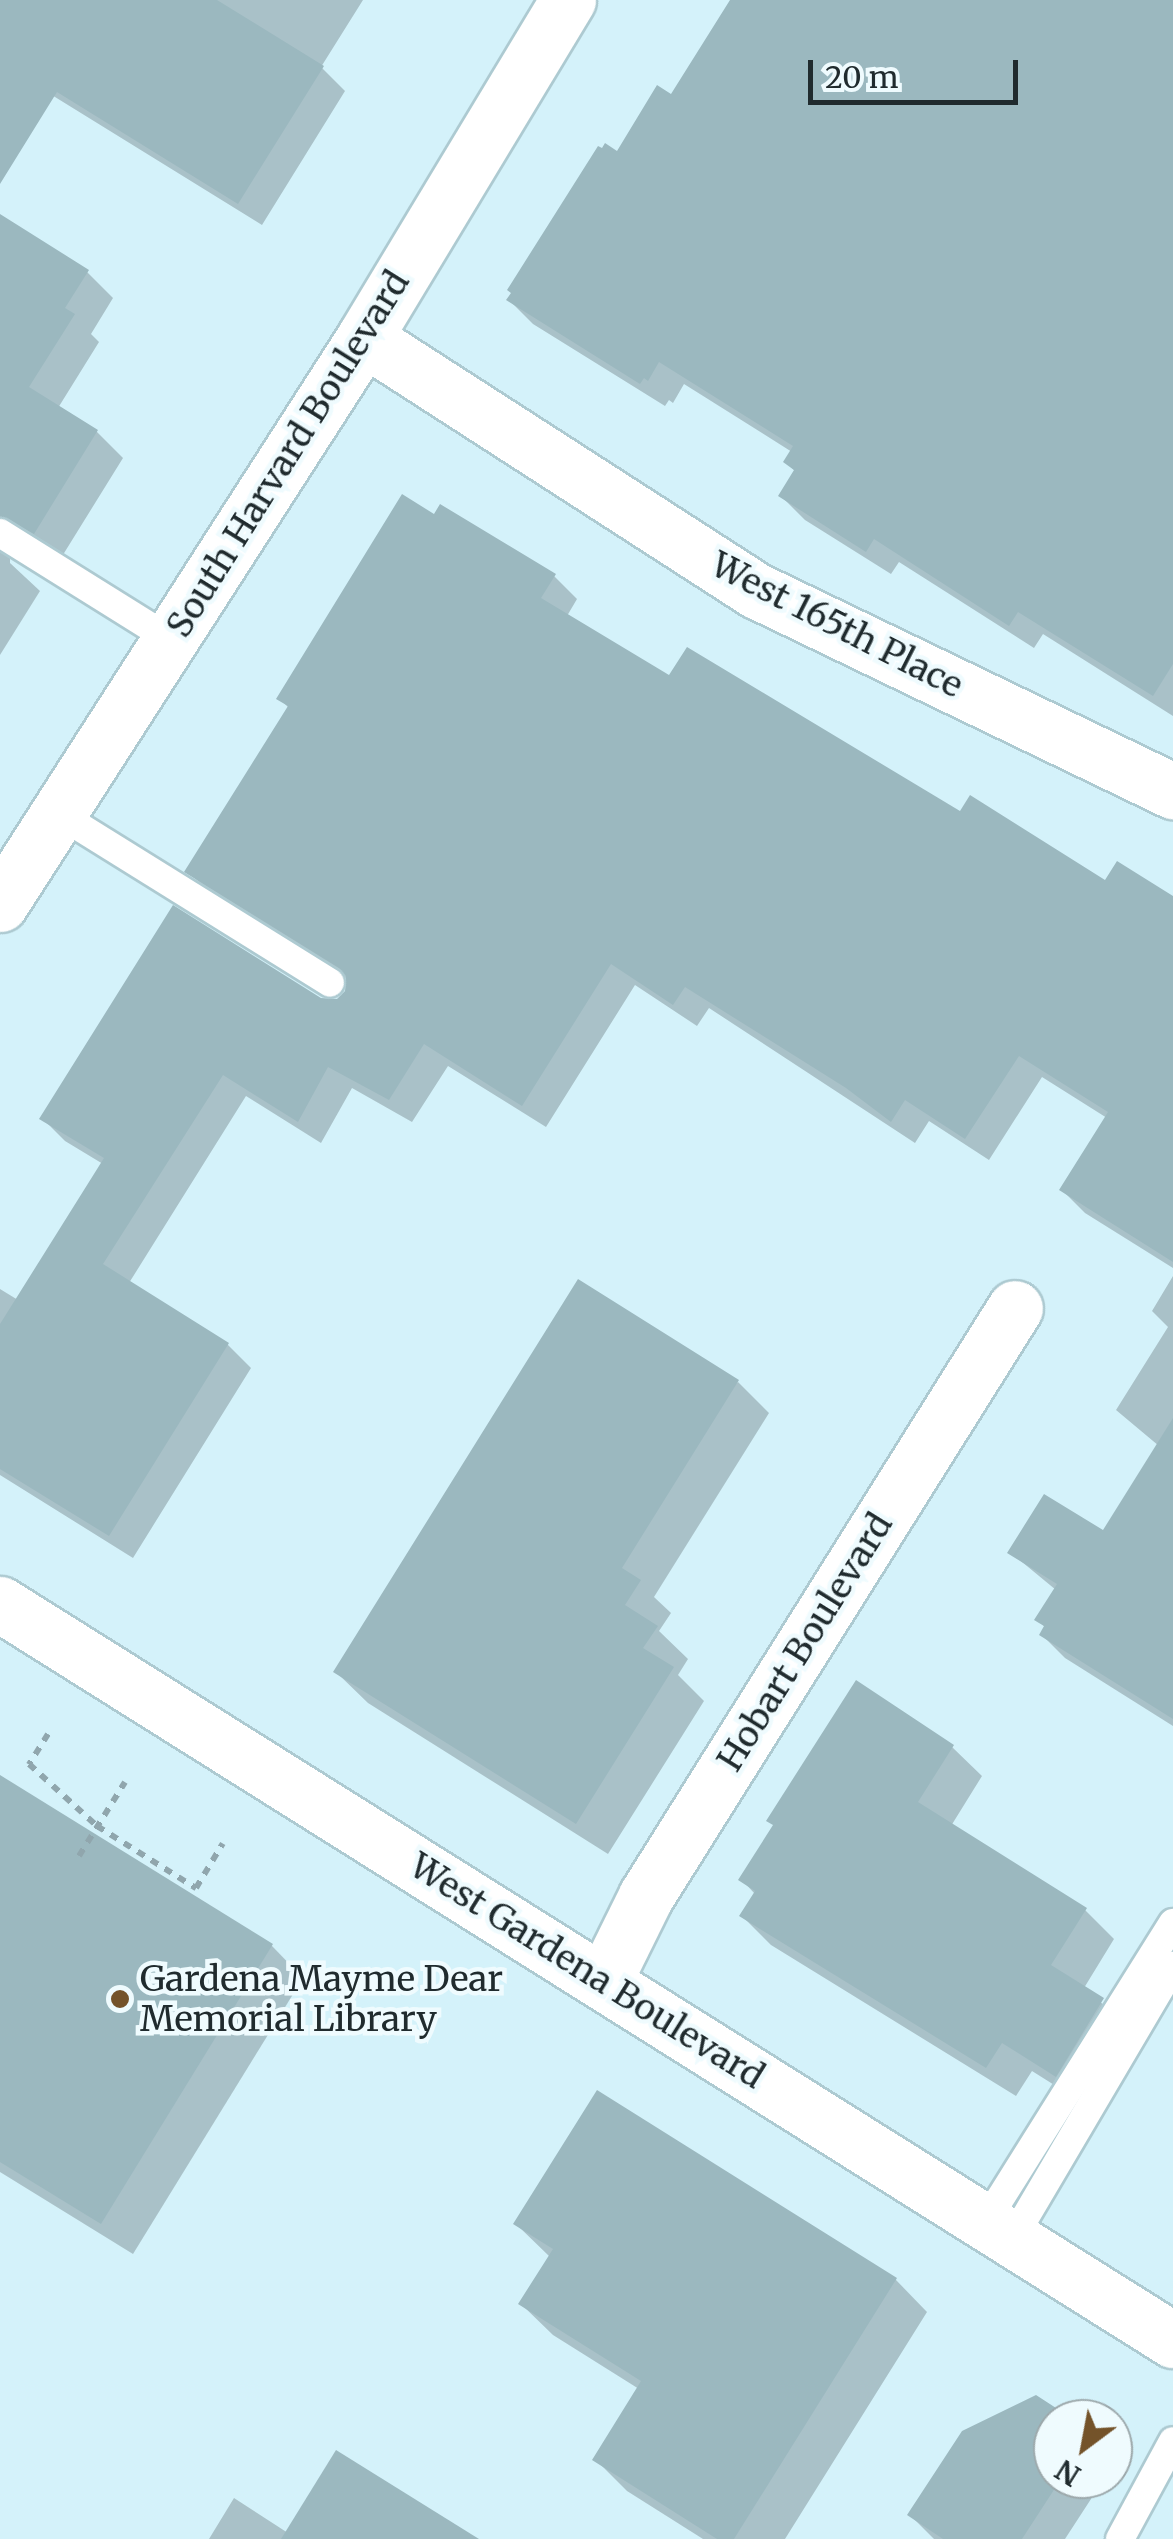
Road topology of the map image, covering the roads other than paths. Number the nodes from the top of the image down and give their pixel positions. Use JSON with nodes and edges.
{"nodes":[{"id":1,"x":568,"y":0,"type":"edge"},
{"id":2,"x":364,"y":338,"type":"junction"},
{"id":3,"x":0,"y":533,"type":"edge"},
{"id":4,"x":171,"y":640,"type":"junction"},
{"id":5,"x":1173,"y":791,"type":"edge"},
{"id":6,"x":59,"y":814,"type":"junction"},
{"id":7,"x":0,"y":904,"type":"edge"},
{"id":8,"x":330,"y":983,"type":"dead end"},
{"id":9,"x":1015,"y":1308,"type":"dead end"},
{"id":10,"x":0,"y":1604,"type":"edge"},
{"id":11,"x":1173,"y":1923,"type":"edge"},
{"id":12,"x":1173,"y":1966,"type":"edge"},
{"id":13,"x":604,"y":1981,"type":"junction"},
{"id":14,"x":999,"y":2230,"type":"junction"},
{"id":15,"x":1173,"y":2340,"type":"edge"},
{"id":16,"x":1173,"y":2441,"type":"edge"},
{"id":17,"x":1120,"y":2539,"type":"edge"}],
"edges":[{"from":1,"to":2,"type":"street","name":"South Harvard Boulevard"},
{"from":2,"to":4,"type":"street","name":"South Harvard Boulevard"},
{"from":2,"to":5,"type":"street","name":"West 165th Place"},
{"from":3,"to":4,"type":"lane"},
{"from":4,"to":6,"type":"street","name":"South Harvard Boulevard"},
{"from":6,"to":7,"type":"street","name":"South Harvard Boulevard"},
{"from":6,"to":8,"type":"lane"},
{"from":9,"to":13,"type":"street","name":"Hobart Boulevard"},
{"from":10,"to":13,"type":"street","name":"West Gardena Boulevard"},
{"from":11,"to":14,"type":"lane"},
{"from":12,"to":14,"type":"lane"},
{"from":13,"to":14,"type":"street","name":"West Gardena Boulevard"},
{"from":14,"to":15,"type":"street","name":"West Gardena Boulevard"},
{"from":16,"to":17,"type":"lane"}]}
